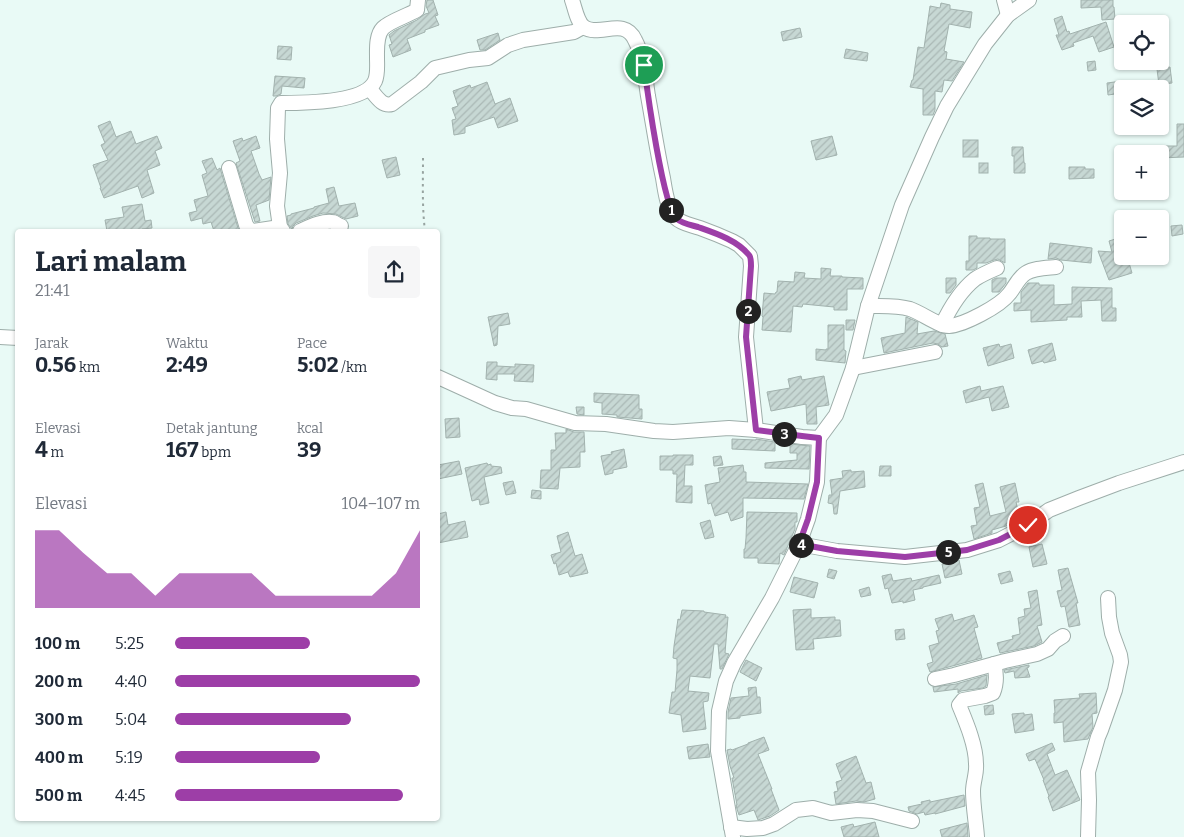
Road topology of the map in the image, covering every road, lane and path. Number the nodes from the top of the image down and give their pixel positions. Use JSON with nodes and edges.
{"nodes":[{"id":1,"x":418,"y":0,"type":"edge"},
{"id":2,"x":572,"y":0,"type":"edge"},
{"id":3,"x":1004,"y":0,"type":"edge"},
{"id":4,"x":1029,"y":0,"type":"edge"},
{"id":5,"x":1008,"y":15,"type":"junction"},
{"id":6,"x":583,"y":27,"type":"junction"},
{"id":7,"x":370,"y":89,"type":"junction"},
{"id":8,"x":423,"y":158,"type":"dead end"},
{"id":9,"x":229,"y":168,"type":"dead end"},
{"id":10,"x":341,"y":226,"type":"dead end"},
{"id":11,"x":249,"y":229,"type":"edge"},
{"id":12,"x":282,"y":229,"type":"edge"},
{"id":13,"x":305,"y":229,"type":"edge"},
{"id":14,"x":425,"y":229,"type":"edge"},
{"id":15,"x":1056,"y":267,"type":"dead end"},
{"id":16,"x":997,"y":268,"type":"dead end"},
{"id":17,"x":868,"y":306,"type":"junction"},
{"id":18,"x":942,"y":325,"type":"junction"},
{"id":19,"x":0,"y":336,"type":"edge"},
{"id":20,"x":15,"y":338,"type":"edge"},
{"id":21,"x":935,"y":352,"type":"dead end"},
{"id":22,"x":853,"y":368,"type":"junction"},
{"id":23,"x":440,"y":378,"type":"edge"},
{"id":24,"x":756,"y":430,"type":"junction"},
{"id":25,"x":819,"y":438,"type":"junction"},
{"id":26,"x":1184,"y":462,"type":"edge"},
{"id":27,"x":799,"y":544,"type":"junction"},
{"id":28,"x":1108,"y":598,"type":"dead end"},
{"id":29,"x":1063,"y":636,"type":"dead end"},
{"id":30,"x":994,"y":664,"type":"junction"},
{"id":31,"x":935,"y":678,"type":"dead end"},
{"id":32,"x":912,"y":821,"type":"dead end"},
{"id":33,"x":732,"y":832,"type":"edge"},
{"id":34,"x":977,"y":837,"type":"edge"},
{"id":35,"x":1088,"y":837,"type":"edge"}],
"edges":[{"from":1,"to":7,"type":"street"},
{"from":2,"to":6,"type":"street"},
{"from":3,"to":5,"type":"street"},
{"from":4,"to":5,"type":"street"},
{"from":5,"to":17,"type":"street"},
{"from":6,"to":7,"type":"street"},
{"from":6,"to":24,"type":"street"},
{"from":7,"to":12,"type":"street"},
{"from":8,"to":14,"type":"path"},
{"from":9,"to":11,"type":"street"},
{"from":10,"to":13,"type":"street"},
{"from":15,"to":18,"type":"street"},
{"from":16,"to":18,"type":"street"},
{"from":17,"to":18,"type":"street"},
{"from":17,"to":22,"type":"street"},
{"from":19,"to":20,"type":"street"},
{"from":21,"to":22,"type":"street"},
{"from":22,"to":25,"type":"street"},
{"from":23,"to":24,"type":"street"},
{"from":24,"to":25,"type":"street"},
{"from":25,"to":27,"type":"street"},
{"from":26,"to":27,"type":"street"},
{"from":27,"to":33,"type":"street"},
{"from":28,"to":35,"type":"street"},
{"from":29,"to":30,"type":"street"},
{"from":30,"to":31,"type":"street"},
{"from":30,"to":34,"type":"street"},
{"from":32,"to":33,"type":"street"}]}
